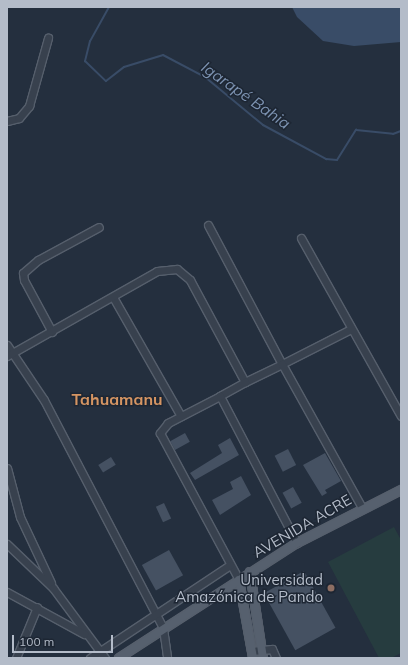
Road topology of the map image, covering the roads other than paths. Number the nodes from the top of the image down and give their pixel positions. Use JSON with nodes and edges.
{"nodes":[{"id":1,"x":48,"y":38,"type":"dead end"},
{"id":2,"x":7,"y":121,"type":"edge"},
{"id":3,"x":208,"y":225,"type":"dead end"},
{"id":4,"x":99,"y":227,"type":"dead end"},
{"id":5,"x":301,"y":238,"type":"dead end"},
{"id":6,"x":113,"y":297,"type":"junction"},
{"id":7,"x":351,"y":329,"type":"junction"},
{"id":8,"x":52,"y":332,"type":"junction"},
{"id":9,"x":7,"y":345,"type":"edge"},
{"id":10,"x":9,"y":355,"type":"edge"},
{"id":11,"x":282,"y":364,"type":"junction"},
{"id":12,"x":245,"y":382,"type":"junction"},
{"id":13,"x":220,"y":396,"type":"junction"},
{"id":14,"x":181,"y":416,"type":"junction"},
{"id":15,"x":401,"y":416,"type":"edge"},
{"id":16,"x":7,"y":468,"type":"edge"},
{"id":17,"x":401,"y":490,"type":"edge"},
{"id":18,"x":362,"y":508,"type":"junction"},
{"id":19,"x":297,"y":543,"type":"junction"},
{"id":20,"x":7,"y":544,"type":"edge"},
{"id":21,"x":230,"y":565,"type":"junction"},
{"id":22,"x":250,"y":572,"type":"junction"},
{"id":23,"x":238,"y":580,"type":"junction"},
{"id":24,"x":53,"y":588,"type":"junction"},
{"id":25,"x":7,"y":592,"type":"edge"},
{"id":26,"x":36,"y":607,"type":"junction"},
{"id":27,"x":155,"y":615,"type":"junction"},
{"id":28,"x":163,"y":628,"type":"junction"},
{"id":29,"x":85,"y":635,"type":"junction"},
{"id":30,"x":99,"y":652,"type":"junction"},
{"id":31,"x":252,"y":654,"type":"edge"},
{"id":32,"x":263,"y":654,"type":"edge"},
{"id":33,"x":16,"y":658,"type":"edge"},
{"id":34,"x":90,"y":658,"type":"edge"},
{"id":35,"x":105,"y":658,"type":"edge"},
{"id":36,"x":119,"y":658,"type":"edge"},
{"id":37,"x":167,"y":658,"type":"edge"},
{"id":38,"x":276,"y":658,"type":"edge"}],
"edges":[{"from":1,"to":2,"type":"street"},
{"from":3,"to":11,"type":"street"},
{"from":4,"to":8,"type":"street"},
{"from":5,"to":7,"type":"street"},
{"from":6,"to":8,"type":"street"},
{"from":6,"to":12,"type":"street"},
{"from":6,"to":14,"type":"street"},
{"from":7,"to":11,"type":"street"},
{"from":7,"to":15,"type":"street"},
{"from":8,"to":10,"type":"street"},
{"from":9,"to":10,"type":"street"},
{"from":10,"to":27,"type":"street"},
{"from":11,"to":12,"type":"street"},
{"from":11,"to":18,"type":"street"},
{"from":12,"to":13,"type":"street"},
{"from":13,"to":14,"type":"street"},
{"from":13,"to":19,"type":"street"},
{"from":14,"to":21,"type":"street"},
{"from":16,"to":24,"type":"street"},
{"from":17,"to":18,"type":"main road","name":"AVENIDA ACRE"},
{"from":18,"to":19,"type":"main road","name":"AVENIDA ACRE"},
{"from":19,"to":22,"type":"main road","name":"AVENIDA ACRE"},
{"from":20,"to":24,"type":"street"},
{"from":21,"to":23,"type":"street"},
{"from":21,"to":27,"type":"street"},
{"from":22,"to":23,"type":"main road","name":"AVENIDA ACRE"},
{"from":22,"to":32,"type":"main road"},
{"from":23,"to":28,"type":"main road","name":"AVENIDA ACRE"},
{"from":23,"to":31,"type":"main road"},
{"from":24,"to":29,"type":"street"},
{"from":25,"to":26,"type":"street"},
{"from":26,"to":29,"type":"street"},
{"from":26,"to":33,"type":"street"},
{"from":27,"to":28,"type":"street"},
{"from":27,"to":30,"type":"street"},
{"from":28,"to":36,"type":"main road","name":"AVENIDA ACRE"},
{"from":28,"to":37,"type":"street"},
{"from":29,"to":30,"type":"street"},
{"from":30,"to":34,"type":"street"},
{"from":30,"to":35,"type":"street"},
{"from":31,"to":32,"type":"street"},
{"from":32,"to":38,"type":"street"}]}
